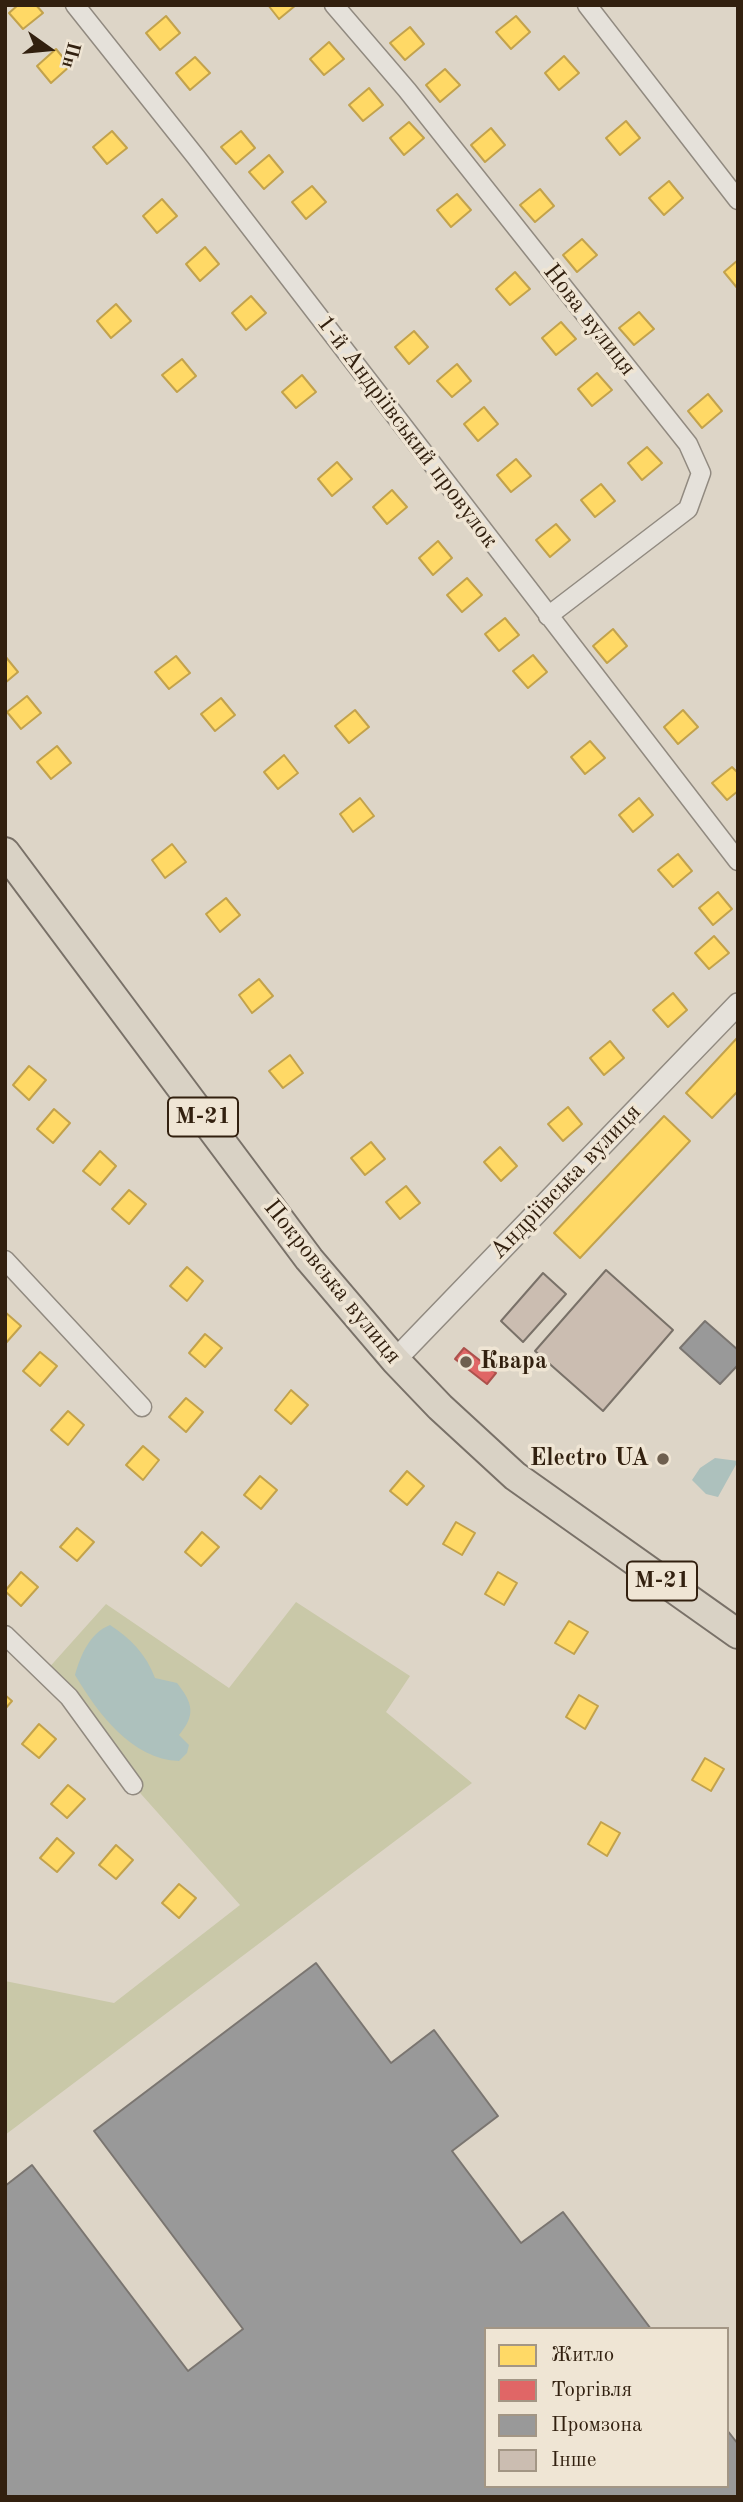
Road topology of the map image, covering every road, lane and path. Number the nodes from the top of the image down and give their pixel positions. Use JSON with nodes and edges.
{"nodes":[{"id":1,"x":75,"y":5,"type":"edge"},
{"id":2,"x":334,"y":5,"type":"edge"},
{"id":3,"x":587,"y":5,"type":"edge"},
{"id":4,"x":738,"y":200,"type":"edge"},
{"id":5,"x":548,"y":616,"type":"junction"},
{"id":6,"x":5,"y":852,"type":"edge"},
{"id":7,"x":738,"y":860,"type":"edge"},
{"id":8,"x":738,"y":1004,"type":"edge"},
{"id":9,"x":5,"y":1260,"type":"edge"},
{"id":10,"x":395,"y":1360,"type":"junction"},
{"id":11,"x":142,"y":1407,"type":"dead end"},
{"id":12,"x":738,"y":1634,"type":"edge"},
{"id":13,"x":5,"y":1635,"type":"edge"},
{"id":14,"x":133,"y":1785,"type":"dead end"}],
"edges":[{"from":1,"to":5,"type":"street","name":"1-й Андріївський провулок"},
{"from":2,"to":5,"type":"street","name":"Нова вулиця"},
{"from":3,"to":4,"type":"street"},
{"from":5,"to":7,"type":"street","name":"1-й Андріївський провулок"},
{"from":6,"to":10,"type":"highway","name":"Покровська вулиця","number":"М-21"},
{"from":8,"to":10,"type":"street","name":"Андріївська вулиця"},
{"from":9,"to":11,"type":"street"},
{"from":10,"to":12,"type":"highway","name":"Покровська вулиця","number":"М-21"},
{"from":13,"to":14,"type":"street"}]}
